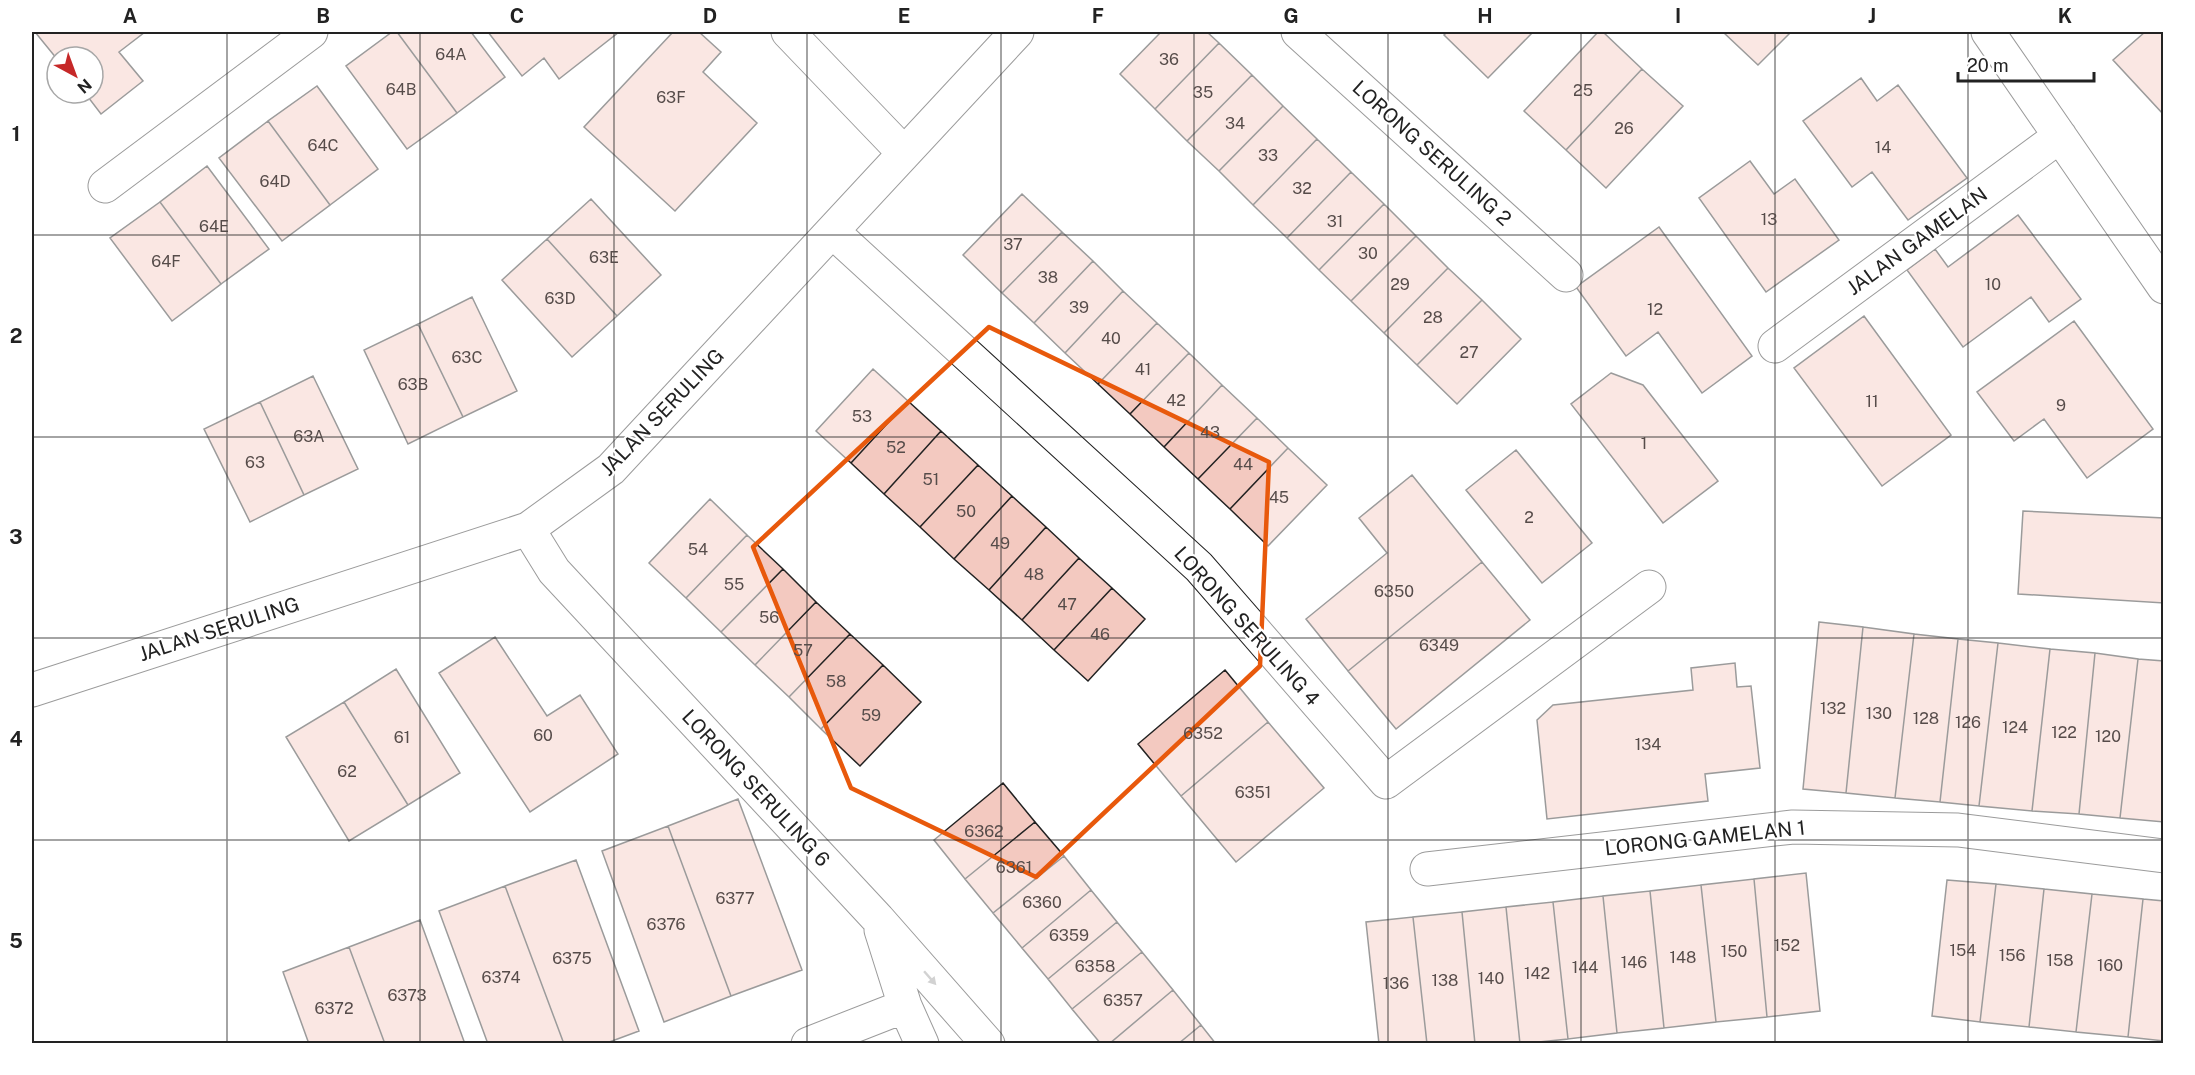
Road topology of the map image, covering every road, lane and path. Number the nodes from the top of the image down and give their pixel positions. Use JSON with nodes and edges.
{"nodes":[{"id":1,"x":311,"y":32,"type":"edge"},
{"id":2,"x":788,"y":32,"type":"edge"},
{"id":3,"x":1017,"y":32,"type":"edge"},
{"id":4,"x":1298,"y":32,"type":"edge"},
{"id":5,"x":1988,"y":32,"type":"edge"},
{"id":6,"x":2060,"y":136,"type":"junction"},
{"id":7,"x":904,"y":153,"type":"junction"},
{"id":8,"x":105,"y":186,"type":"dead end"},
{"id":9,"x":833,"y":232,"type":"junction"},
{"id":10,"x":1566,"y":275,"type":"dead end"},
{"id":11,"x":2163,"y":287,"type":"edge"},
{"id":12,"x":1775,"y":346,"type":"dead end"},
{"id":13,"x":528,"y":529,"type":"junction"},
{"id":14,"x":1648,"y":587,"type":"dead end"},
{"id":15,"x":32,"y":690,"type":"edge"},
{"id":16,"x":2163,"y":856,"type":"edge"},
{"id":17,"x":1427,"y":868,"type":"dead end"},
{"id":18,"x":878,"y":918,"type":"junction"},
{"id":19,"x":904,"y":1006,"type":"junction"},
{"id":20,"x":808,"y":1044,"type":"edge"},
{"id":21,"x":922,"y":1044,"type":"edge"},
{"id":22,"x":988,"y":1044,"type":"edge"}],
"edges":[{"from":1,"to":8,"type":"street"},
{"from":2,"to":7,"type":"street"},
{"from":3,"to":7,"type":"street","name":"JALAN SERULING"},
{"from":4,"to":10,"type":"street","name":"LORONG SERULING 2"},
{"from":5,"to":6,"type":"street"},
{"from":6,"to":11,"type":"street"},
{"from":6,"to":12,"type":"street","name":"JALAN GAMELAN"},
{"from":7,"to":9,"type":"street","name":"JALAN SERULING"},
{"from":9,"to":13,"type":"street","name":"JALAN SERULING"},
{"from":9,"to":14,"type":"street","name":"LORONG SERULING 4"},
{"from":13,"to":15,"type":"street","name":"JALAN SERULING"},
{"from":13,"to":18,"type":"street","name":"LORONG SERULING 6"},
{"from":16,"to":17,"type":"street","name":"LORONG GAMELAN 1"},
{"from":18,"to":19,"type":"street"},
{"from":18,"to":22,"type":"street","name":"LORONG SERULING 6","one_way":true},
{"from":19,"to":20,"type":"street"},
{"from":19,"to":21,"type":"street"}]}
